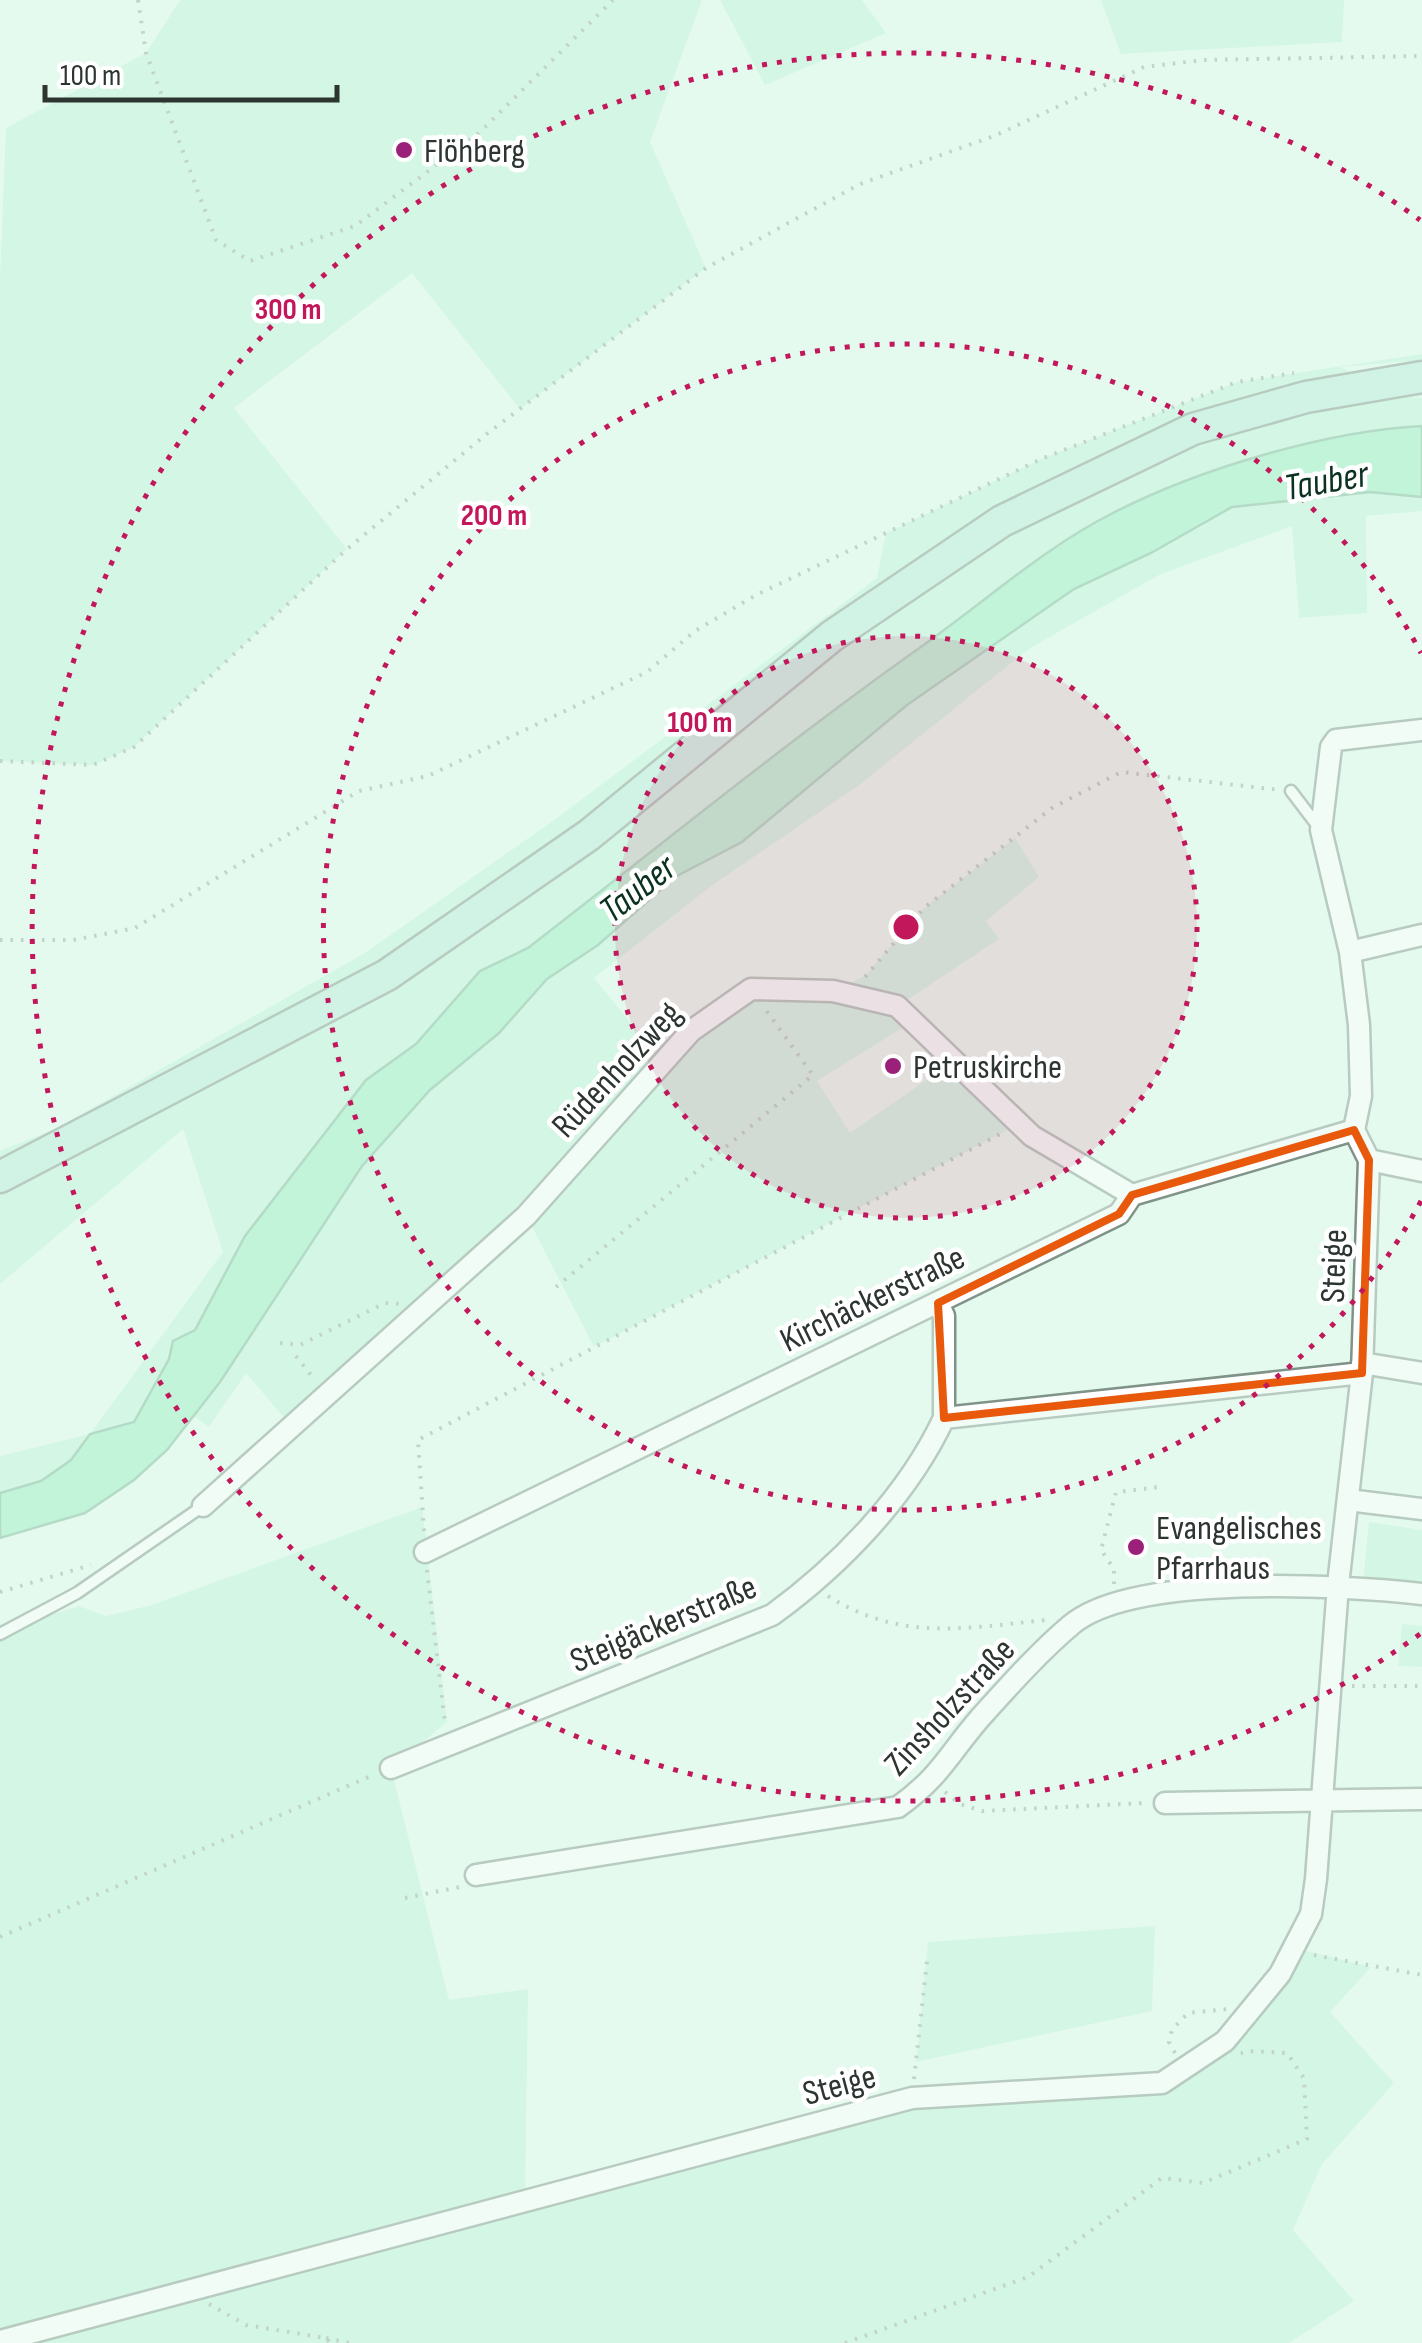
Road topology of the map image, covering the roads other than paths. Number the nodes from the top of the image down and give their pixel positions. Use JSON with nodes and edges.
{"nodes":[{"id":1,"x":1422,"y":377,"type":"edge"},
{"id":2,"x":1422,"y":730,"type":"edge"},
{"id":3,"x":1291,"y":791,"type":"road end"},
{"id":4,"x":1321,"y":830,"type":"junction"},
{"id":5,"x":1422,"y":935,"type":"edge"},
{"id":6,"x":1350,"y":952,"type":"junction"},
{"id":7,"x":1354,"y":1130,"type":"junction"},
{"id":8,"x":1369,"y":1160,"type":"junction"},
{"id":9,"x":1422,"y":1171,"type":"edge"},
{"id":10,"x":0,"y":1177,"type":"edge"},
{"id":11,"x":1132,"y":1196,"type":"junction"},
{"id":12,"x":938,"y":1303,"type":"junction"},
{"id":13,"x":1362,"y":1368,"type":"junction"},
{"id":14,"x":1422,"y":1373,"type":"edge"},
{"id":15,"x":944,"y":1418,"type":"junction"},
{"id":16,"x":1348,"y":1500,"type":"junction"},
{"id":17,"x":202,"y":1506,"type":"joint"},
{"id":18,"x":1422,"y":1509,"type":"edge"},
{"id":19,"x":425,"y":1552,"type":"road end"},
{"id":20,"x":1338,"y":1585,"type":"junction"},
{"id":21,"x":1422,"y":1594,"type":"edge"},
{"id":22,"x":0,"y":1634,"type":"edge"},
{"id":23,"x":390,"y":1768,"type":"road end"},
{"id":24,"x":1422,"y":1799,"type":"edge"},
{"id":25,"x":1164,"y":1803,"type":"road end"},
{"id":26,"x":1325,"y":1803,"type":"junction"},
{"id":27,"x":476,"y":1875,"type":"road end"},
{"id":28,"x":0,"y":2341,"type":"edge"}],
"edges":[{"from":1,"to":10,"type":"main road"},
{"from":2,"to":4,"type":"street"},
{"from":3,"to":4,"type":"lane"},
{"from":4,"to":6,"type":"street"},
{"from":5,"to":6,"type":"street"},
{"from":6,"to":7,"type":"street"},
{"from":7,"to":8,"type":"street","name":"Steige"},
{"from":7,"to":11,"type":"street","name":"Kirchäckerstraße"},
{"from":8,"to":9,"type":"street"},
{"from":8,"to":13,"type":"street","name":"Steige"},
{"from":11,"to":12,"type":"street","name":"Kirchäckerstraße"},
{"from":11,"to":17,"type":"street","name":"Rüdenholzweg"},
{"from":12,"to":15,"type":"street","name":"Steigäckerstraße"},
{"from":12,"to":19,"type":"street","name":"Kirchäckerstraße"},
{"from":13,"to":14,"type":"street"},
{"from":13,"to":15,"type":"street"},
{"from":13,"to":16,"type":"street","name":"Steige"},
{"from":15,"to":23,"type":"street","name":"Steigäckerstraße"},
{"from":16,"to":18,"type":"street"},
{"from":16,"to":20,"type":"street","name":"Steige"},
{"from":17,"to":22,"type":"lane"},
{"from":20,"to":21,"type":"street"},
{"from":20,"to":26,"type":"street","name":"Steige"},
{"from":20,"to":27,"type":"street","name":"Zinsholzstraße"},
{"from":24,"to":26,"type":"street"},
{"from":25,"to":26,"type":"street"},
{"from":26,"to":28,"type":"street","name":"Steige"}]}
